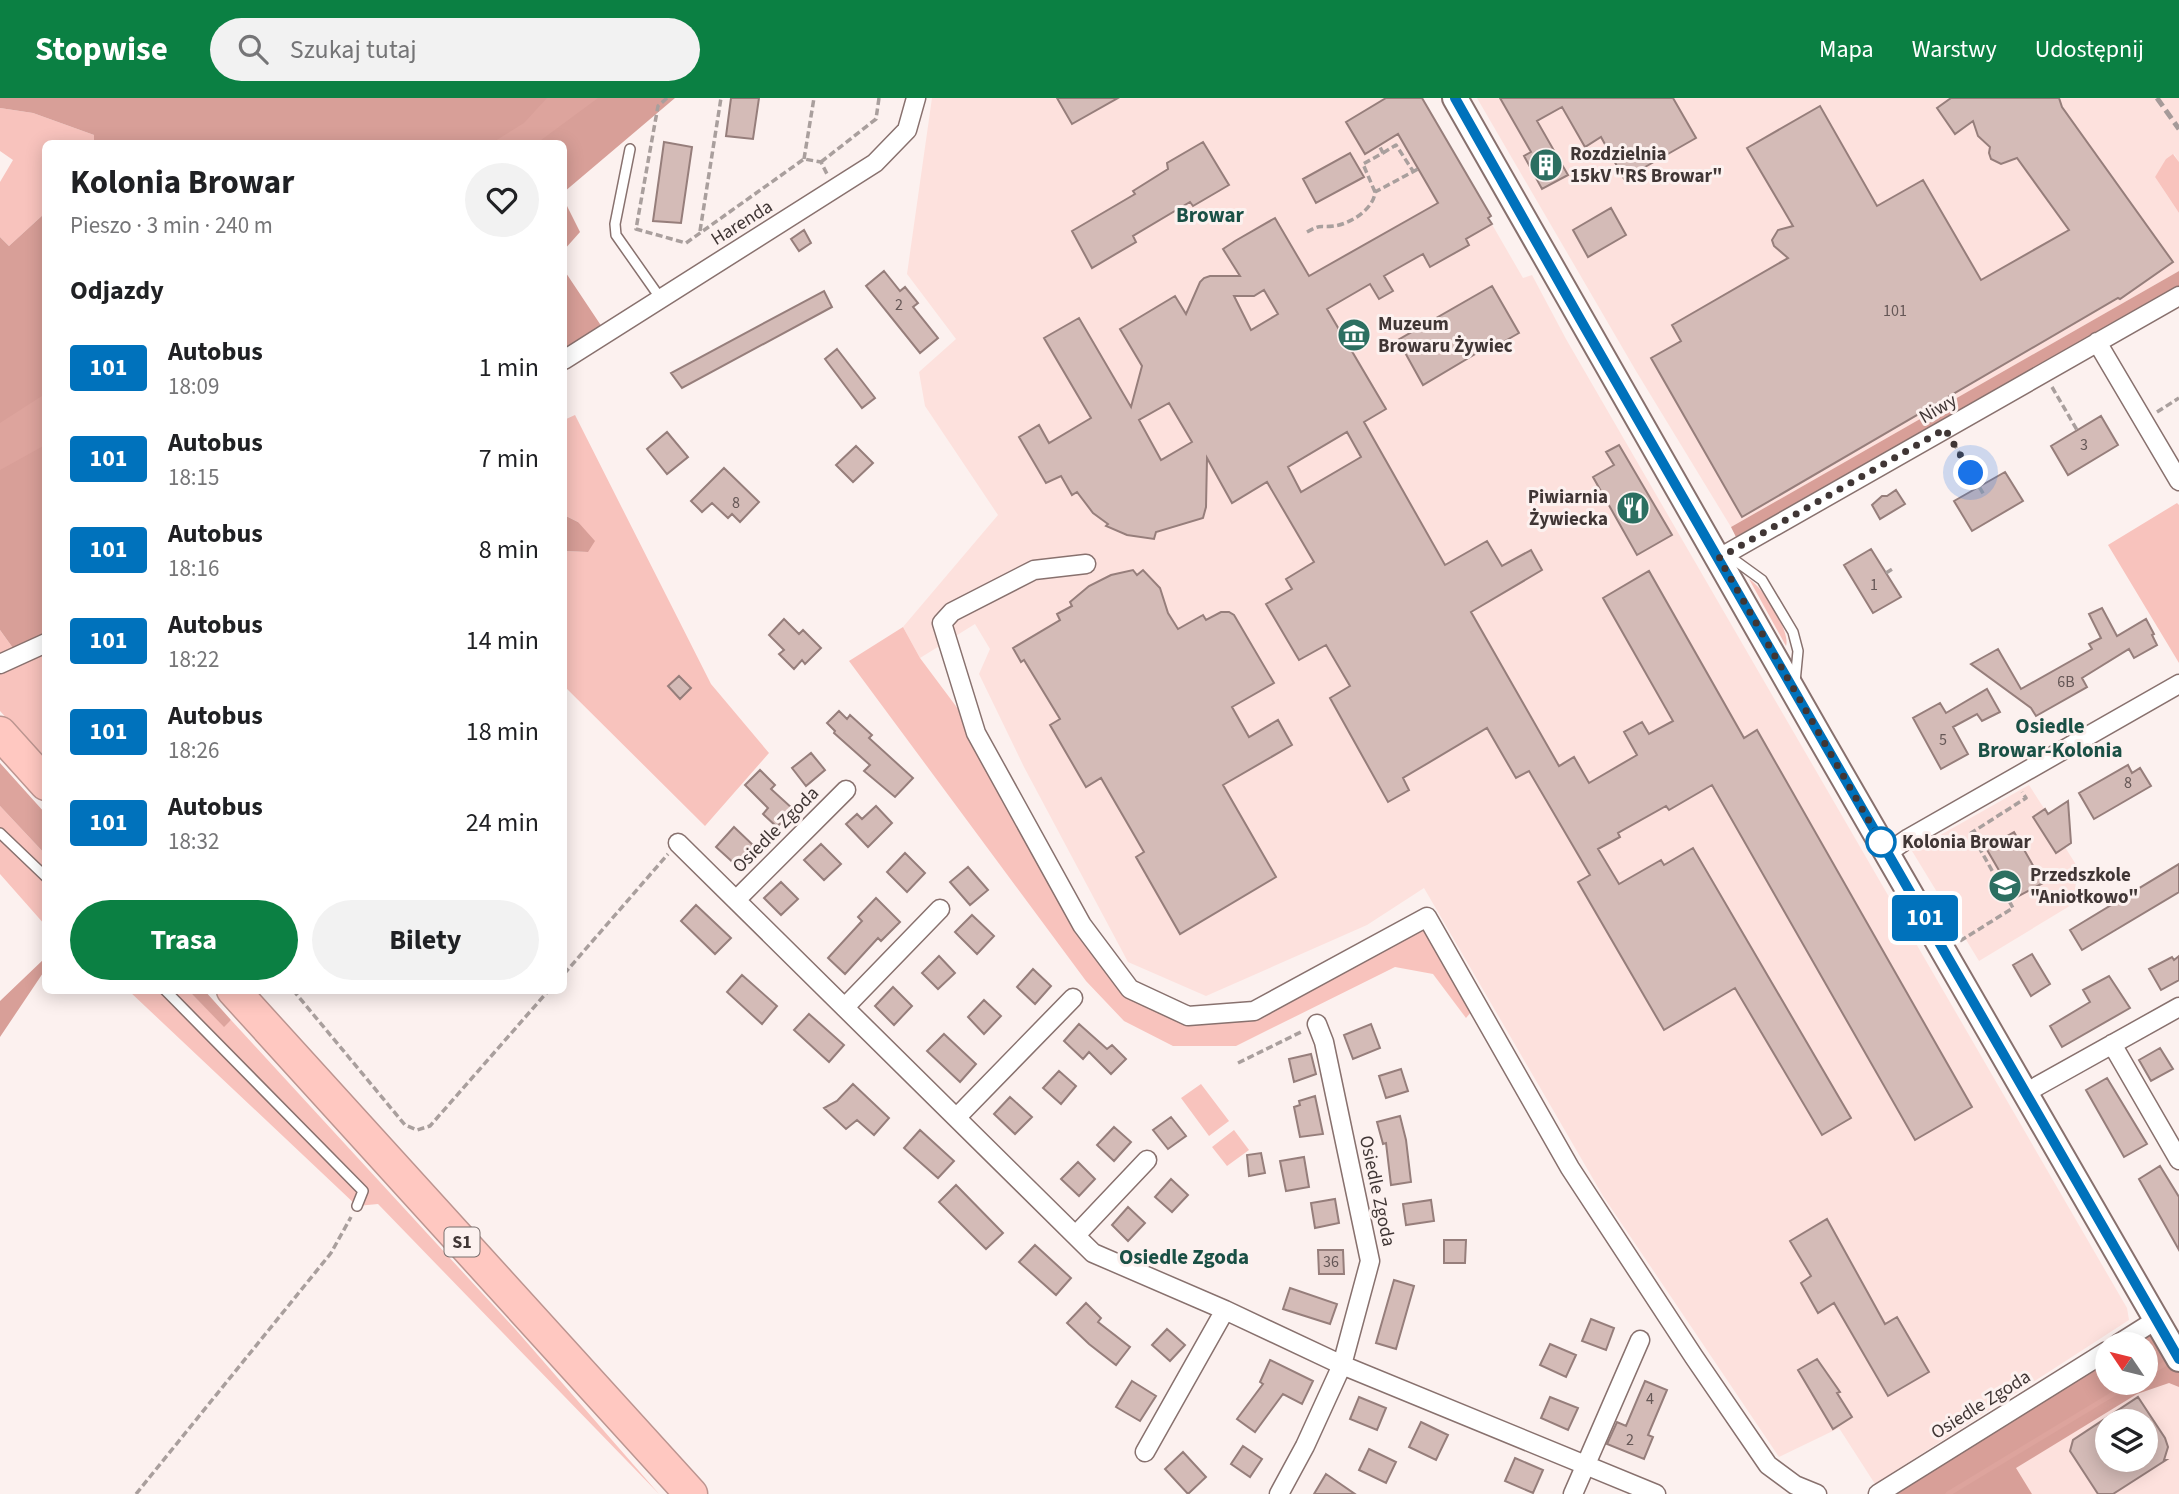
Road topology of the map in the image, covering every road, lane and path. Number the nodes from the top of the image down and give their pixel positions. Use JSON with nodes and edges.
{"nodes":[{"id":1,"x":667,"y":98,"type":"edge"},
{"id":2,"x":721,"y":98,"type":"edge"},
{"id":3,"x":814,"y":98,"type":"edge"},
{"id":4,"x":879,"y":98,"type":"edge"},
{"id":5,"x":915,"y":98,"type":"edge"},
{"id":6,"x":1455,"y":98,"type":"edge"},
{"id":7,"x":1379,"y":145,"type":"dead end"},
{"id":8,"x":630,"y":149,"type":"dead end"},
{"id":9,"x":1383,"y":153,"type":"junction"},
{"id":10,"x":804,"y":159,"type":"junction"},
{"id":11,"x":821,"y":162,"type":"junction"},
{"id":12,"x":1418,"y":169,"type":"dead end"},
{"id":13,"x":1413,"y":172,"type":"junction"},
{"id":14,"x":833,"y":185,"type":"dead end"},
{"id":15,"x":1375,"y":192,"type":"junction"},
{"id":16,"x":1307,"y":232,"type":"dead end"},
{"id":17,"x":700,"y":233,"type":"junction"},
{"id":18,"x":2179,"y":296,"type":"edge"},
{"id":19,"x":661,"y":299,"type":"junction"},
{"id":20,"x":2097,"y":342,"type":"junction"},
{"id":21,"x":567,"y":358,"type":"edge"},
{"id":22,"x":2044,"y":373,"type":"junction"},
{"id":23,"x":2179,"y":398,"type":"edge"},
{"id":24,"x":2144,"y":420,"type":"junction"},
{"id":25,"x":1945,"y":429,"type":"junction"},
{"id":26,"x":2077,"y":430,"type":"dead end"},
{"id":27,"x":2179,"y":481,"type":"edge"},
{"id":28,"x":1984,"y":495,"type":"dead end"},
{"id":29,"x":1719,"y":558,"type":"junction"},
{"id":30,"x":1086,"y":564,"type":"dead end"},
{"id":31,"x":1894,"y":568,"type":"dead end"},
{"id":32,"x":1886,"y":573,"type":"dead end"},
{"id":33,"x":42,"y":645,"type":"edge"},
{"id":34,"x":0,"y":664,"type":"edge"},
{"id":35,"x":2179,"y":684,"type":"edge"},
{"id":36,"x":0,"y":733,"type":"edge"},
{"id":37,"x":42,"y":780,"type":"edge"},
{"id":38,"x":2018,"y":786,"type":"dead end"},
{"id":39,"x":846,"y":790,"type":"dead end"},
{"id":40,"x":0,"y":833,"type":"edge"},
{"id":41,"x":678,"y":843,"type":"joint"},
{"id":42,"x":1887,"y":853,"type":"junction"},
{"id":43,"x":42,"y":873,"type":"edge"},
{"id":44,"x":736,"y":900,"type":"junction"},
{"id":45,"x":940,"y":909,"type":"dead end"},
{"id":46,"x":1955,"y":944,"type":"dead end"},
{"id":47,"x":567,"y":971,"type":"edge"},
{"id":48,"x":169,"y":994,"type":"edge"},
{"id":49,"x":237,"y":994,"type":"edge"},
{"id":50,"x":296,"y":994,"type":"edge"},
{"id":51,"x":546,"y":994,"type":"edge"},
{"id":52,"x":1073,"y":998,"type":"dead end"},
{"id":53,"x":845,"y":1007,"type":"junction"},
{"id":54,"x":2179,"y":1007,"type":"edge"},
{"id":55,"x":1317,"y":1024,"type":"joint"},
{"id":56,"x":2112,"y":1044,"type":"junction"},
{"id":57,"x":1238,"y":1063,"type":"dead end"},
{"id":58,"x":2025,"y":1093,"type":"junction"},
{"id":59,"x":957,"y":1117,"type":"junction"},
{"id":60,"x":1147,"y":1160,"type":"dead end"},
{"id":61,"x":2179,"y":1160,"type":"edge"},
{"id":62,"x":357,"y":1206,"type":"joint"},
{"id":63,"x":1076,"y":1235,"type":"junction"},
{"id":64,"x":1225,"y":1310,"type":"junction"},
{"id":65,"x":1640,"y":1340,"type":"dead end"},
{"id":66,"x":2168,"y":1340,"type":"edge"},
{"id":67,"x":2095,"y":1358,"type":"edge"},
{"id":68,"x":1342,"y":1365,"type":"junction"},
{"id":69,"x":1145,"y":1451,"type":"dead end"},
{"id":70,"x":1586,"y":1464,"type":"junction"},
{"id":71,"x":1788,"y":1489,"type":"edge"},
{"id":72,"x":136,"y":1494,"type":"edge"},
{"id":73,"x":691,"y":1494,"type":"edge"},
{"id":74,"x":1279,"y":1494,"type":"edge"},
{"id":75,"x":1573,"y":1494,"type":"edge"},
{"id":76,"x":1656,"y":1494,"type":"edge"},
{"id":77,"x":1817,"y":1494,"type":"edge"},
{"id":78,"x":1878,"y":1494,"type":"edge"}],
"edges":[{"from":1,"to":17,"type":"path"},
{"from":2,"to":17,"type":"path"},
{"from":3,"to":10,"type":"path"},
{"from":4,"to":11,"type":"path"},
{"from":5,"to":19,"type":"street","name":"Harenda"},
{"from":6,"to":29,"type":"street"},
{"from":7,"to":9,"type":"path"},
{"from":8,"to":19,"type":"lane"},
{"from":9,"to":13,"type":"path"},
{"from":9,"to":15,"type":"path"},
{"from":10,"to":11,"type":"path"},
{"from":10,"to":17,"type":"path"},
{"from":11,"to":14,"type":"path"},
{"from":12,"to":13,"type":"path"},
{"from":13,"to":15,"type":"path"},
{"from":15,"to":16,"type":"path"},
{"from":18,"to":20,"type":"street","name":"Niwy"},
{"from":19,"to":21,"type":"street","name":"Harenda"},
{"from":20,"to":22,"type":"street","name":"Niwy"},
{"from":20,"to":24,"type":"street"},
{"from":22,"to":25,"type":"street","name":"Niwy"},
{"from":22,"to":26,"type":"path"},
{"from":23,"to":24,"type":"path"},
{"from":24,"to":27,"type":"street"},
{"from":25,"to":28,"type":"path"},
{"from":25,"to":29,"type":"street","name":"Niwy"},
{"from":29,"to":42,"type":"street"},
{"from":30,"to":71,"type":"street"},
{"from":31,"to":32,"type":"path"},
{"from":33,"to":34,"type":"street"},
{"from":35,"to":42,"type":"street"},
{"from":36,"to":37,"type":"highway"},
{"from":38,"to":46,"type":"path"},
{"from":39,"to":44,"type":"street","name":"Osiedle Zgoda"},
{"from":40,"to":43,"type":"lane"},
{"from":41,"to":44,"type":"street","name":"Osiedle Zgoda"},
{"from":41,"to":47,"type":"path"},
{"from":42,"to":58,"type":"street"},
{"from":44,"to":53,"type":"street","name":"Osiedle Zgoda"},
{"from":45,"to":53,"type":"street"},
{"from":48,"to":62,"type":"lane"},
{"from":49,"to":73,"type":"highway","number":"S1"},
{"from":50,"to":51,"type":"path"},
{"from":52,"to":59,"type":"street"},
{"from":53,"to":59,"type":"street","name":"Osiedle Zgoda"},
{"from":54,"to":56,"type":"street"},
{"from":55,"to":57,"type":"path"},
{"from":55,"to":68,"type":"street","name":"Osiedle Zgoda"},
{"from":56,"to":58,"type":"street"},
{"from":56,"to":61,"type":"street"},
{"from":58,"to":66,"type":"street"},
{"from":59,"to":63,"type":"street","name":"Osiedle Zgoda"},
{"from":60,"to":63,"type":"street"},
{"from":62,"to":72,"type":"path"},
{"from":63,"to":64,"type":"street","name":"Osiedle Zgoda"},
{"from":64,"to":68,"type":"street","name":"Osiedle Zgoda"},
{"from":64,"to":69,"type":"street"},
{"from":65,"to":70,"type":"street"},
{"from":67,"to":78,"type":"street","name":"Osiedle Zgoda"},
{"from":68,"to":70,"type":"street","name":"Osiedle Zgoda"},
{"from":68,"to":74,"type":"street","name":"Osiedle Zgoda"},
{"from":70,"to":75,"type":"street"},
{"from":70,"to":76,"type":"street","name":"Osiedle Zgoda"},
{"from":71,"to":77,"type":"street"}]}
